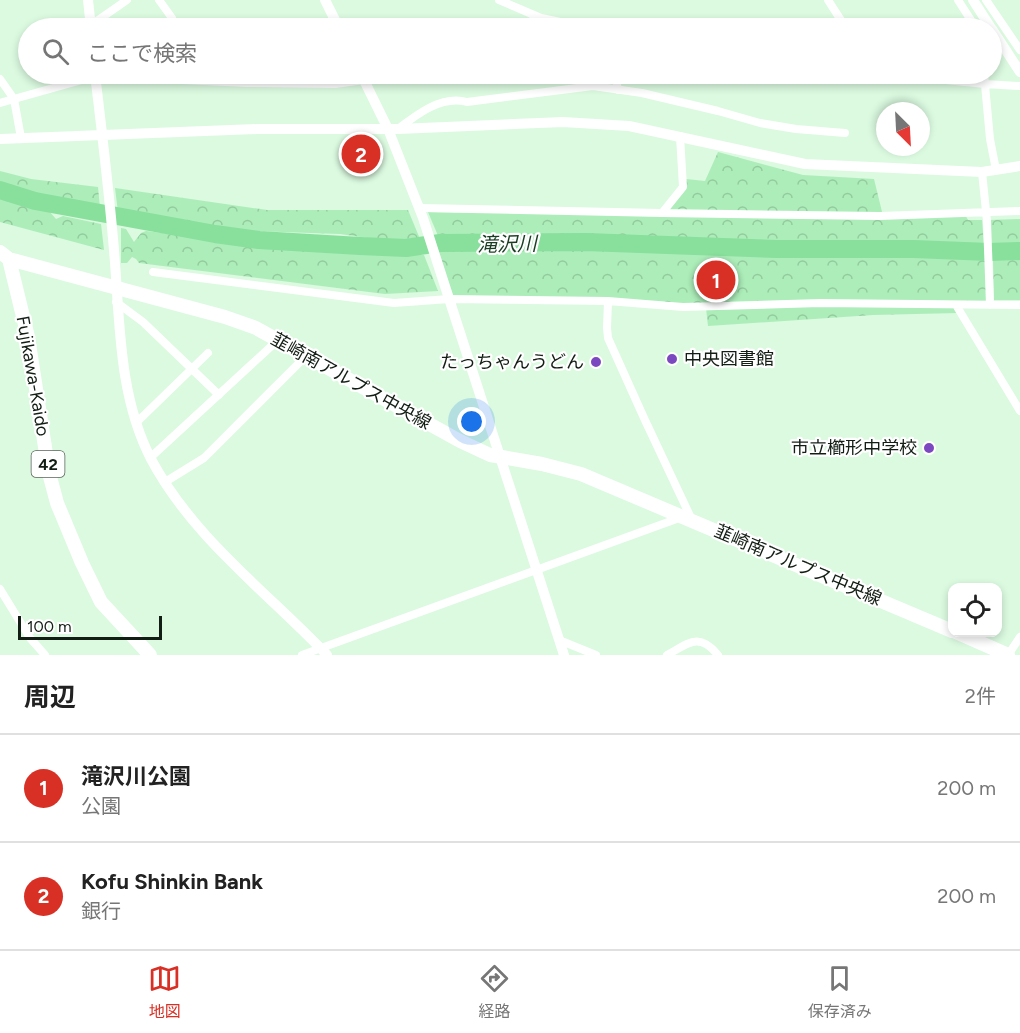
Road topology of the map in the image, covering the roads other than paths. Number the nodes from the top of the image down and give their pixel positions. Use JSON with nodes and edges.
{"nodes":[{"id":1,"x":88,"y":0,"type":"edge"},
{"id":2,"x":127,"y":0,"type":"edge"},
{"id":3,"x":159,"y":0,"type":"edge"},
{"id":4,"x":325,"y":0,"type":"edge"},
{"id":5,"x":499,"y":0,"type":"edge"},
{"id":6,"x":828,"y":0,"type":"edge"},
{"id":7,"x":958,"y":0,"type":"edge"},
{"id":8,"x":973,"y":0,"type":"edge"},
{"id":9,"x":986,"y":0,"type":"edge"},
{"id":10,"x":90,"y":18,"type":"edge"},
{"id":11,"x":103,"y":18,"type":"edge"},
{"id":12,"x":172,"y":18,"type":"dead end"},
{"id":13,"x":334,"y":18,"type":"edge"},
{"id":14,"x":541,"y":18,"type":"edge"},
{"id":15,"x":840,"y":18,"type":"edge"},
{"id":16,"x":970,"y":18,"type":"edge"},
{"id":17,"x":984,"y":18,"type":"edge"},
{"id":18,"x":998,"y":18,"type":"edge"},
{"id":19,"x":1002,"y":24,"type":"edge"},
{"id":20,"x":1002,"y":45,"type":"edge"},
{"id":21,"x":1020,"y":50,"type":"edge"},
{"id":22,"x":1020,"y":72,"type":"edge"},
{"id":23,"x":0,"y":79,"type":"edge"},
{"id":24,"x":65,"y":84,"type":"edge"},
{"id":25,"x":96,"y":84,"type":"edge"},
{"id":26,"x":367,"y":84,"type":"edge"},
{"id":27,"x":617,"y":84,"type":"edge"},
{"id":28,"x":985,"y":84,"type":"joint"},
{"id":29,"x":1020,"y":86,"type":"edge"},
{"id":30,"x":618,"y":90,"type":"junction"},
{"id":31,"x":14,"y":99,"type":"junction"},
{"id":32,"x":0,"y":103,"type":"edge"},
{"id":33,"x":393,"y":129,"type":"junction"},
{"id":34,"x":845,"y":133,"type":"dead end"},
{"id":35,"x":103,"y":135,"type":"junction"},
{"id":36,"x":681,"y":136,"type":"junction"},
{"id":37,"x":21,"y":138,"type":"junction"},
{"id":38,"x":0,"y":139,"type":"edge"},
{"id":39,"x":1020,"y":166,"type":"edge"},
{"id":40,"x":996,"y":170,"type":"junction"},
{"id":41,"x":982,"y":172,"type":"junction"},
{"id":42,"x":1020,"y":211,"type":"edge"},
{"id":43,"x":422,"y":213,"type":"junction"},
{"id":44,"x":662,"y":213,"type":"junction"},
{"id":45,"x":986,"y":217,"type":"junction"},
{"id":46,"x":4,"y":255,"type":"edge"},
{"id":47,"x":153,"y":272,"type":"dead end"},
{"id":48,"x":115,"y":287,"type":"junction"},
{"id":49,"x":449,"y":299,"type":"junction"},
{"id":50,"x":608,"y":301,"type":"junction"},
{"id":51,"x":116,"y":302,"type":"junction"},
{"id":52,"x":956,"y":305,"type":"junction"},
{"id":53,"x":990,"y":305,"type":"junction"},
{"id":54,"x":1020,"y":305,"type":"edge"},
{"id":55,"x":278,"y":340,"type":"junction"},
{"id":56,"x":208,"y":353,"type":"dead end"},
{"id":57,"x":306,"y":356,"type":"junction"},
{"id":58,"x":191,"y":369,"type":"junction"},
{"id":59,"x":219,"y":395,"type":"junction"},
{"id":60,"x":1020,"y":411,"type":"edge"},
{"id":61,"x":136,"y":422,"type":"junction"},
{"id":62,"x":501,"y":457,"type":"junction"},
{"id":63,"x":151,"y":458,"type":"junction"},
{"id":64,"x":165,"y":482,"type":"junction"},
{"id":65,"x":688,"y":518,"type":"junction"},
{"id":66,"x":536,"y":571,"type":"junction"},
{"id":67,"x":0,"y":589,"type":"edge"},
{"id":68,"x":948,"y":629,"type":"edge"},
{"id":69,"x":966,"y":637,"type":"edge"},
{"id":70,"x":1020,"y":637,"type":"edge"},
{"id":71,"x":559,"y":640,"type":"junction"},
{"id":72,"x":323,"y":651,"type":"edge"},
{"id":73,"x":45,"y":655,"type":"edge"},
{"id":74,"x":150,"y":655,"type":"edge"},
{"id":75,"x":302,"y":655,"type":"edge"},
{"id":76,"x":564,"y":655,"type":"edge"},
{"id":77,"x":596,"y":655,"type":"edge"},
{"id":78,"x":667,"y":655,"type":"edge"},
{"id":79,"x":718,"y":655,"type":"edge"},
{"id":80,"x":1008,"y":655,"type":"edge"}],
"edges":[{"from":1,"to":10,"type":"street"},
{"from":2,"to":11,"type":"street"},
{"from":3,"to":12,"type":"street"},
{"from":4,"to":13,"type":"street"},
{"from":5,"to":14,"type":"street"},
{"from":6,"to":15,"type":"street"},
{"from":7,"to":16,"type":"street"},
{"from":8,"to":17,"type":"street"},
{"from":9,"to":18,"type":"street"},
{"from":19,"to":21,"type":"street"},
{"from":20,"to":22,"type":"street"},
{"from":23,"to":31,"type":"street"},
{"from":24,"to":31,"type":"street"},
{"from":25,"to":35,"type":"street"},
{"from":26,"to":33,"type":"street"},
{"from":27,"to":30,"type":"street"},
{"from":28,"to":29,"type":"street"},
{"from":28,"to":40,"type":"street"},
{"from":30,"to":33,"type":"street"},
{"from":30,"to":34,"type":"street"},
{"from":31,"to":32,"type":"street"},
{"from":31,"to":37,"type":"street"},
{"from":33,"to":35,"type":"street"},
{"from":33,"to":36,"type":"street"},
{"from":33,"to":43,"type":"street"},
{"from":35,"to":37,"type":"street"},
{"from":35,"to":48,"type":"street"},
{"from":36,"to":41,"type":"street"},
{"from":36,"to":44,"type":"street"},
{"from":37,"to":38,"type":"street"},
{"from":39,"to":40,"type":"street"},
{"from":40,"to":41,"type":"street"},
{"from":41,"to":45,"type":"street"},
{"from":42,"to":45,"type":"street"},
{"from":43,"to":44,"type":"street"},
{"from":43,"to":49,"type":"street"},
{"from":44,"to":45,"type":"street"},
{"from":45,"to":53,"type":"street"},
{"from":46,"to":48,"type":"main road","name":"韮崎南アルプス中央線"},
{"from":46,"to":74,"type":"main road","name":"Fujikawa-Kaido","number":"42"},
{"from":47,"to":49,"type":"street"},
{"from":48,"to":51,"type":"street"},
{"from":48,"to":55,"type":"main road","name":"韮崎南アルプス中央線"},
{"from":49,"to":50,"type":"street"},
{"from":49,"to":62,"type":"street"},
{"from":50,"to":52,"type":"street"},
{"from":50,"to":65,"type":"street"},
{"from":51,"to":58,"type":"street"},
{"from":51,"to":61,"type":"street"},
{"from":52,"to":53,"type":"street"},
{"from":52,"to":60,"type":"street"},
{"from":53,"to":54,"type":"street"},
{"from":55,"to":57,"type":"main road","name":"韮崎南アルプス中央線"},
{"from":55,"to":59,"type":"street"},
{"from":56,"to":58,"type":"street"},
{"from":57,"to":62,"type":"main road","name":"韮崎南アルプス中央線"},
{"from":57,"to":64,"type":"street"},
{"from":58,"to":59,"type":"street"},
{"from":58,"to":61,"type":"street"},
{"from":59,"to":63,"type":"street"},
{"from":61,"to":63,"type":"street"},
{"from":62,"to":65,"type":"main road","name":"韮崎南アルプス中央線"},
{"from":62,"to":66,"type":"street"},
{"from":63,"to":64,"type":"street"},
{"from":64,"to":72,"type":"street"},
{"from":65,"to":66,"type":"street"},
{"from":65,"to":68,"type":"main road","name":"韮崎南アルプス中央線"},
{"from":66,"to":71,"type":"street"},
{"from":66,"to":72,"type":"street"},
{"from":67,"to":73,"type":"street"},
{"from":69,"to":80,"type":"main road","name":"韮崎南アルプス中央線"},
{"from":70,"to":80,"type":"street"},
{"from":71,"to":76,"type":"street"},
{"from":71,"to":77,"type":"street"},
{"from":72,"to":75,"type":"street"},
{"from":78,"to":79,"type":"street"}]}
